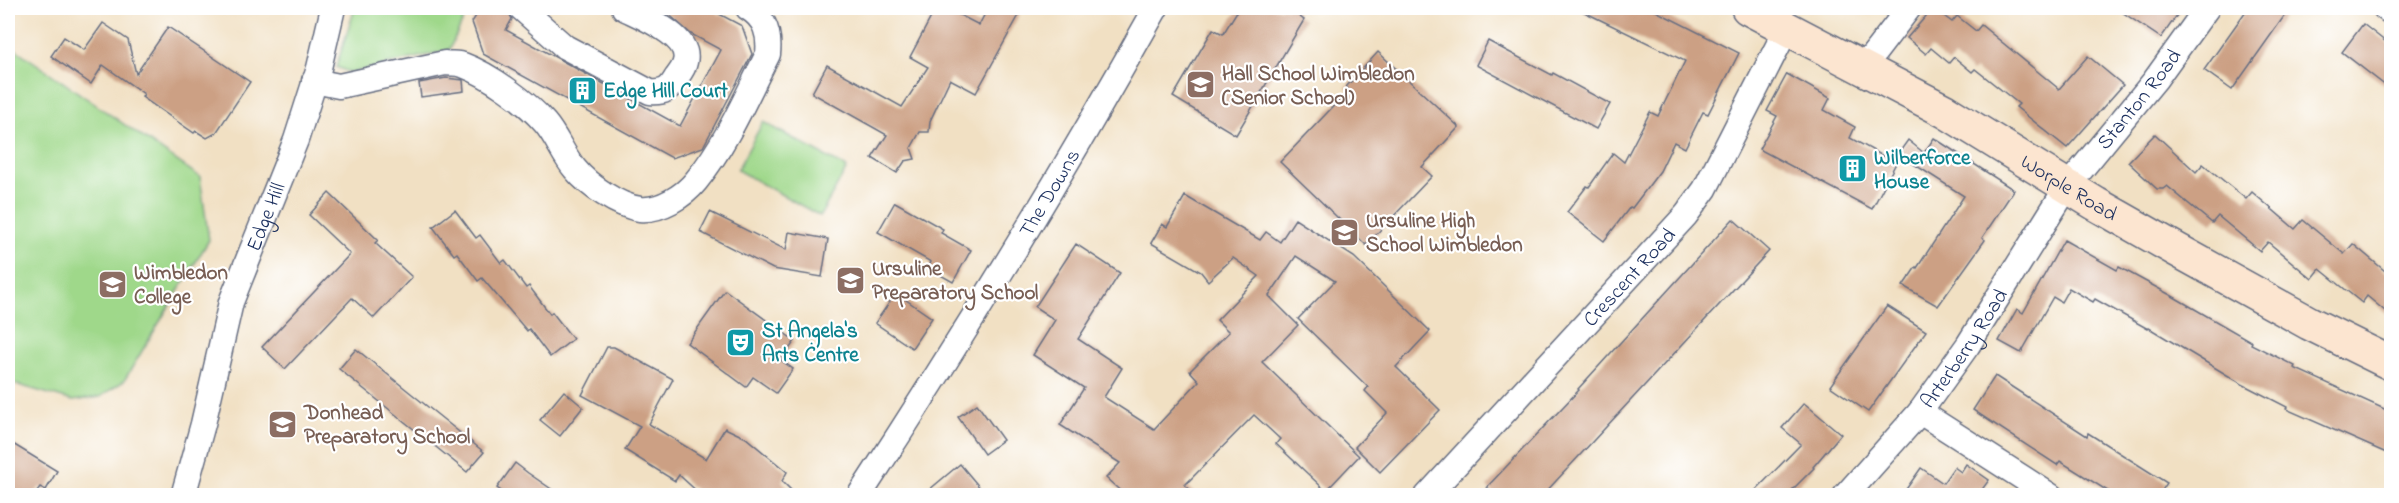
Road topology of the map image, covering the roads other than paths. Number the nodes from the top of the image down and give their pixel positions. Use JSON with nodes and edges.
{"nodes":[{"id":1,"x":333,"y":8,"type":"edge"},
{"id":2,"x":521,"y":8,"type":"edge"},
{"id":3,"x":624,"y":8,"type":"edge"},
{"id":4,"x":748,"y":8,"type":"edge"},
{"id":5,"x":1156,"y":8,"type":"edge"},
{"id":6,"x":1748,"y":8,"type":"edge"},
{"id":7,"x":1909,"y":8,"type":"edge"},
{"id":8,"x":2207,"y":8,"type":"edge"},
{"id":9,"x":2385,"y":8,"type":"edge"},
{"id":10,"x":2391,"y":13,"type":"edge"},
{"id":11,"x":1787,"y":28,"type":"junction"},
{"id":12,"x":1863,"y":68,"type":"junction"},
{"id":13,"x":314,"y":81,"type":"junction"},
{"id":14,"x":2067,"y":187,"type":"junction"},
{"id":15,"x":2391,"y":364,"type":"edge"},
{"id":16,"x":1920,"y":412,"type":"junction"},
{"id":17,"x":183,"y":495,"type":"edge"},
{"id":18,"x":859,"y":495,"type":"edge"},
{"id":19,"x":1427,"y":495,"type":"edge"},
{"id":20,"x":1845,"y":495,"type":"edge"},
{"id":21,"x":2051,"y":495,"type":"edge"}],
"edges":[{"from":1,"to":13,"type":"street","name":"Edge Hill"},
{"from":2,"to":3,"type":"street"},
{"from":4,"to":13,"type":"street"},
{"from":5,"to":18,"type":"street","name":"The Downs"},
{"from":6,"to":11,"type":"main road","name":"Worple Road"},
{"from":7,"to":12,"type":"street"},
{"from":8,"to":14,"type":"street","name":"Stanton Road"},
{"from":9,"to":10,"type":"street"},
{"from":11,"to":12,"type":"main road","name":"Worple Road"},
{"from":11,"to":19,"type":"street","name":"Crescent Road"},
{"from":12,"to":14,"type":"main road","name":"Worple Road"},
{"from":13,"to":17,"type":"street","name":"Edge Hill"},
{"from":14,"to":15,"type":"main road","name":"Worple Road"},
{"from":14,"to":16,"type":"street","name":"Arterberry Road"},
{"from":16,"to":20,"type":"street","name":"Arterberry Road"},
{"from":16,"to":21,"type":"street"}]}
